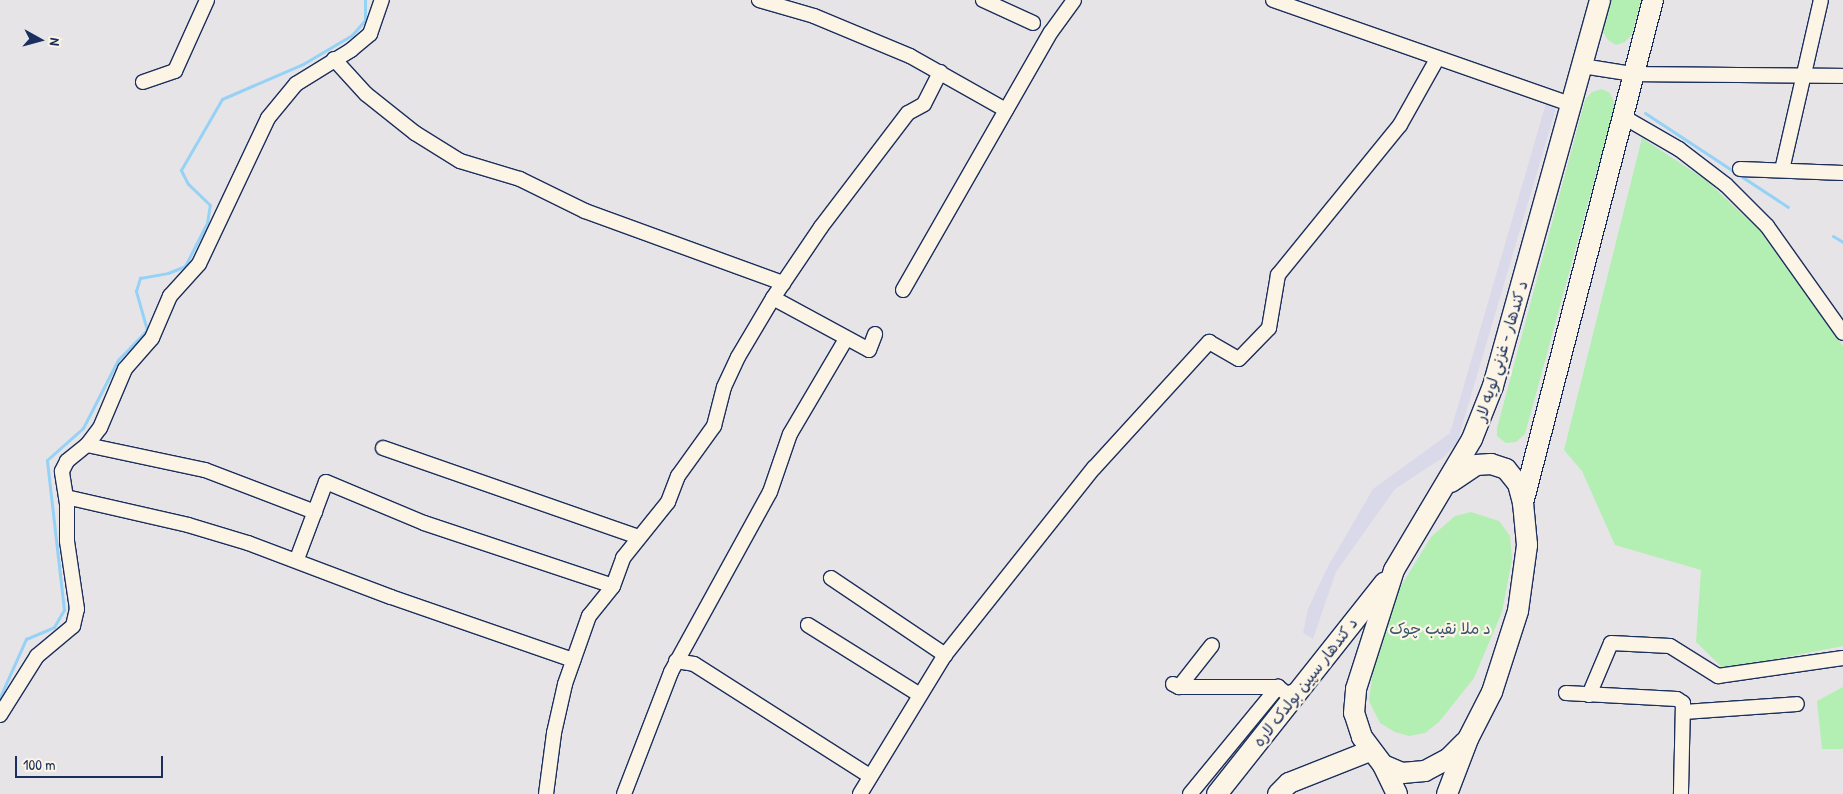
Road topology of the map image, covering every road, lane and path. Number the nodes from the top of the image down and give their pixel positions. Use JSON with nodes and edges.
{"nodes":[{"id":1,"x":207,"y":0,"type":"edge"},
{"id":2,"x":382,"y":0,"type":"edge"},
{"id":3,"x":760,"y":0,"type":"edge"},
{"id":4,"x":983,"y":0,"type":"edge"},
{"id":5,"x":1074,"y":0,"type":"edge"},
{"id":6,"x":1273,"y":0,"type":"edge"},
{"id":7,"x":1600,"y":0,"type":"edge"},
{"id":8,"x":1653,"y":0,"type":"edge"},
{"id":9,"x":1821,"y":0,"type":"edge"},
{"id":10,"x":1033,"y":23,"type":"dead end"},
{"id":11,"x":334,"y":59,"type":"junction"},
{"id":12,"x":1437,"y":59,"type":"junction"},
{"id":13,"x":1582,"y":66,"type":"junction"},
{"id":14,"x":940,"y":72,"type":"junction"},
{"id":15,"x":1633,"y":74,"type":"junction"},
{"id":16,"x":1804,"y":75,"type":"junction"},
{"id":17,"x":1843,"y":76,"type":"edge"},
{"id":18,"x":143,"y":82,"type":"dead end"},
{"id":19,"x":1573,"y":105,"type":"junction"},
{"id":20,"x":1006,"y":110,"type":"junction"},
{"id":21,"x":1622,"y":116,"type":"junction"},
{"id":22,"x":1740,"y":169,"type":"dead end"},
{"id":23,"x":1782,"y":170,"type":"junction"},
{"id":24,"x":1843,"y":173,"type":"edge"},
{"id":25,"x":783,"y":283,"type":"junction"},
{"id":26,"x":903,"y":290,"type":"dead end"},
{"id":27,"x":773,"y":298,"type":"junction"},
{"id":28,"x":1843,"y":333,"type":"edge"},
{"id":29,"x":875,"y":334,"type":"dead end"},
{"id":30,"x":852,"y":342,"type":"junction"},
{"id":31,"x":87,"y":445,"type":"junction"},
{"id":32,"x":383,"y":448,"type":"dead end"},
{"id":33,"x":1442,"y":490,"type":"junction"},
{"id":34,"x":66,"y":497,"type":"junction"},
{"id":35,"x":1523,"y":503,"type":"junction"},
{"id":36,"x":315,"y":512,"type":"junction"},
{"id":37,"x":638,"y":537,"type":"junction"},
{"id":38,"x":297,"y":559,"type":"junction"},
{"id":39,"x":1394,"y":570,"type":"junction"},
{"id":40,"x":831,"y":578,"type":"dead end"},
{"id":41,"x":613,"y":586,"type":"junction"},
{"id":42,"x":808,"y":625,"type":"dead end"},
{"id":43,"x":1212,"y":644,"type":"dead end"},
{"id":44,"x":945,"y":655,"type":"junction"},
{"id":45,"x":1843,"y":658,"type":"edge"},
{"id":46,"x":573,"y":660,"type":"junction"},
{"id":47,"x":676,"y":661,"type":"junction"},
{"id":48,"x":1278,"y":687,"type":"junction"},
{"id":49,"x":1301,"y":688,"type":"junction"},
{"id":50,"x":1566,"y":694,"type":"dead end"},
{"id":51,"x":920,"y":695,"type":"junction"},
{"id":52,"x":1590,"y":695,"type":"junction"},
{"id":53,"x":1797,"y":704,"type":"dead end"},
{"id":54,"x":1684,"y":712,"type":"junction"},
{"id":55,"x":0,"y":715,"type":"edge"},
{"id":56,"x":1468,"y":738,"type":"junction"},
{"id":57,"x":1377,"y":758,"type":"junction"},
{"id":58,"x":1311,"y":775,"type":"junction"},
{"id":59,"x":870,"y":776,"type":"junction"},
{"id":60,"x":546,"y":794,"type":"edge"},
{"id":61,"x":624,"y":794,"type":"edge"},
{"id":62,"x":860,"y":794,"type":"edge"},
{"id":63,"x":1190,"y":794,"type":"edge"},
{"id":64,"x":1217,"y":794,"type":"edge"},
{"id":65,"x":1278,"y":794,"type":"edge"},
{"id":66,"x":1295,"y":794,"type":"edge"},
{"id":67,"x":1397,"y":794,"type":"edge"},
{"id":68,"x":1447,"y":794,"type":"edge"},
{"id":69,"x":1681,"y":794,"type":"edge"}],
"edges":[{"from":1,"to":18,"type":"street"},
{"from":2,"to":11,"type":"street"},
{"from":3,"to":14,"type":"street"},
{"from":4,"to":10,"type":"street"},
{"from":5,"to":20,"type":"street"},
{"from":6,"to":12,"type":"street"},
{"from":7,"to":13,"type":"highway","name":"د کندهار - غزني لويه لار"},
{"from":8,"to":15,"type":"highway"},
{"from":9,"to":16,"type":"street"},
{"from":11,"to":25,"type":"street"},
{"from":11,"to":31,"type":"street"},
{"from":12,"to":19,"type":"street"},
{"from":12,"to":44,"type":"street"},
{"from":13,"to":15,"type":"street"},
{"from":13,"to":19,"type":"highway","name":"د کندهار - غزني لويه لار"},
{"from":14,"to":20,"type":"street"},
{"from":14,"to":25,"type":"street"},
{"from":15,"to":16,"type":"street"},
{"from":15,"to":21,"type":"highway"},
{"from":16,"to":17,"type":"street"},
{"from":16,"to":23,"type":"street"},
{"from":19,"to":33,"type":"highway","name":"د کندهار - غزني لويه لار"},
{"from":20,"to":26,"type":"street"},
{"from":21,"to":28,"type":"street"},
{"from":21,"to":35,"type":"highway"},
{"from":22,"to":23,"type":"street"},
{"from":23,"to":24,"type":"street"},
{"from":25,"to":27,"type":"street"},
{"from":27,"to":30,"type":"street"},
{"from":27,"to":37,"type":"street"},
{"from":29,"to":30,"type":"street"},
{"from":30,"to":47,"type":"street"},
{"from":31,"to":34,"type":"street"},
{"from":31,"to":36,"type":"street"},
{"from":32,"to":37,"type":"street"},
{"from":33,"to":35,"type":"highway"},
{"from":33,"to":39,"type":"highway","name":"د کندهار - غزني لويه لار"},
{"from":34,"to":38,"type":"street"},
{"from":34,"to":55,"type":"street"},
{"from":35,"to":56,"type":"highway"},
{"from":36,"to":38,"type":"street"},
{"from":36,"to":41,"type":"street"},
{"from":37,"to":41,"type":"street"},
{"from":38,"to":46,"type":"street"},
{"from":39,"to":49,"type":"highway","name":"د کندهار سپین بولدک لاره"},
{"from":39,"to":57,"type":"highway","name":"د کندهار - غزني لويه لار"},
{"from":40,"to":44,"type":"street"},
{"from":41,"to":46,"type":"street"},
{"from":42,"to":51,"type":"street"},
{"from":43,"to":48,"type":"street"},
{"from":44,"to":51,"type":"street"},
{"from":45,"to":52,"type":"street"},
{"from":46,"to":60,"type":"street"},
{"from":47,"to":59,"type":"street"},
{"from":47,"to":61,"type":"street"},
{"from":48,"to":49,"type":"street"},
{"from":48,"to":63,"type":"street"},
{"from":49,"to":64,"type":"highway","name":"د کندهار سپین بولدک لاره"},
{"from":50,"to":52,"type":"street"},
{"from":51,"to":59,"type":"street"},
{"from":52,"to":54,"type":"street"},
{"from":53,"to":54,"type":"street"},
{"from":54,"to":69,"type":"street"},
{"from":56,"to":57,"type":"highway"},
{"from":56,"to":68,"type":"highway"},
{"from":57,"to":58,"type":"highway"},
{"from":57,"to":67,"type":"highway","name":"د کندهار - غزني لويه لار"},
{"from":58,"to":65,"type":"highway"},
{"from":58,"to":66,"type":"street"},
{"from":59,"to":62,"type":"street"}]}
